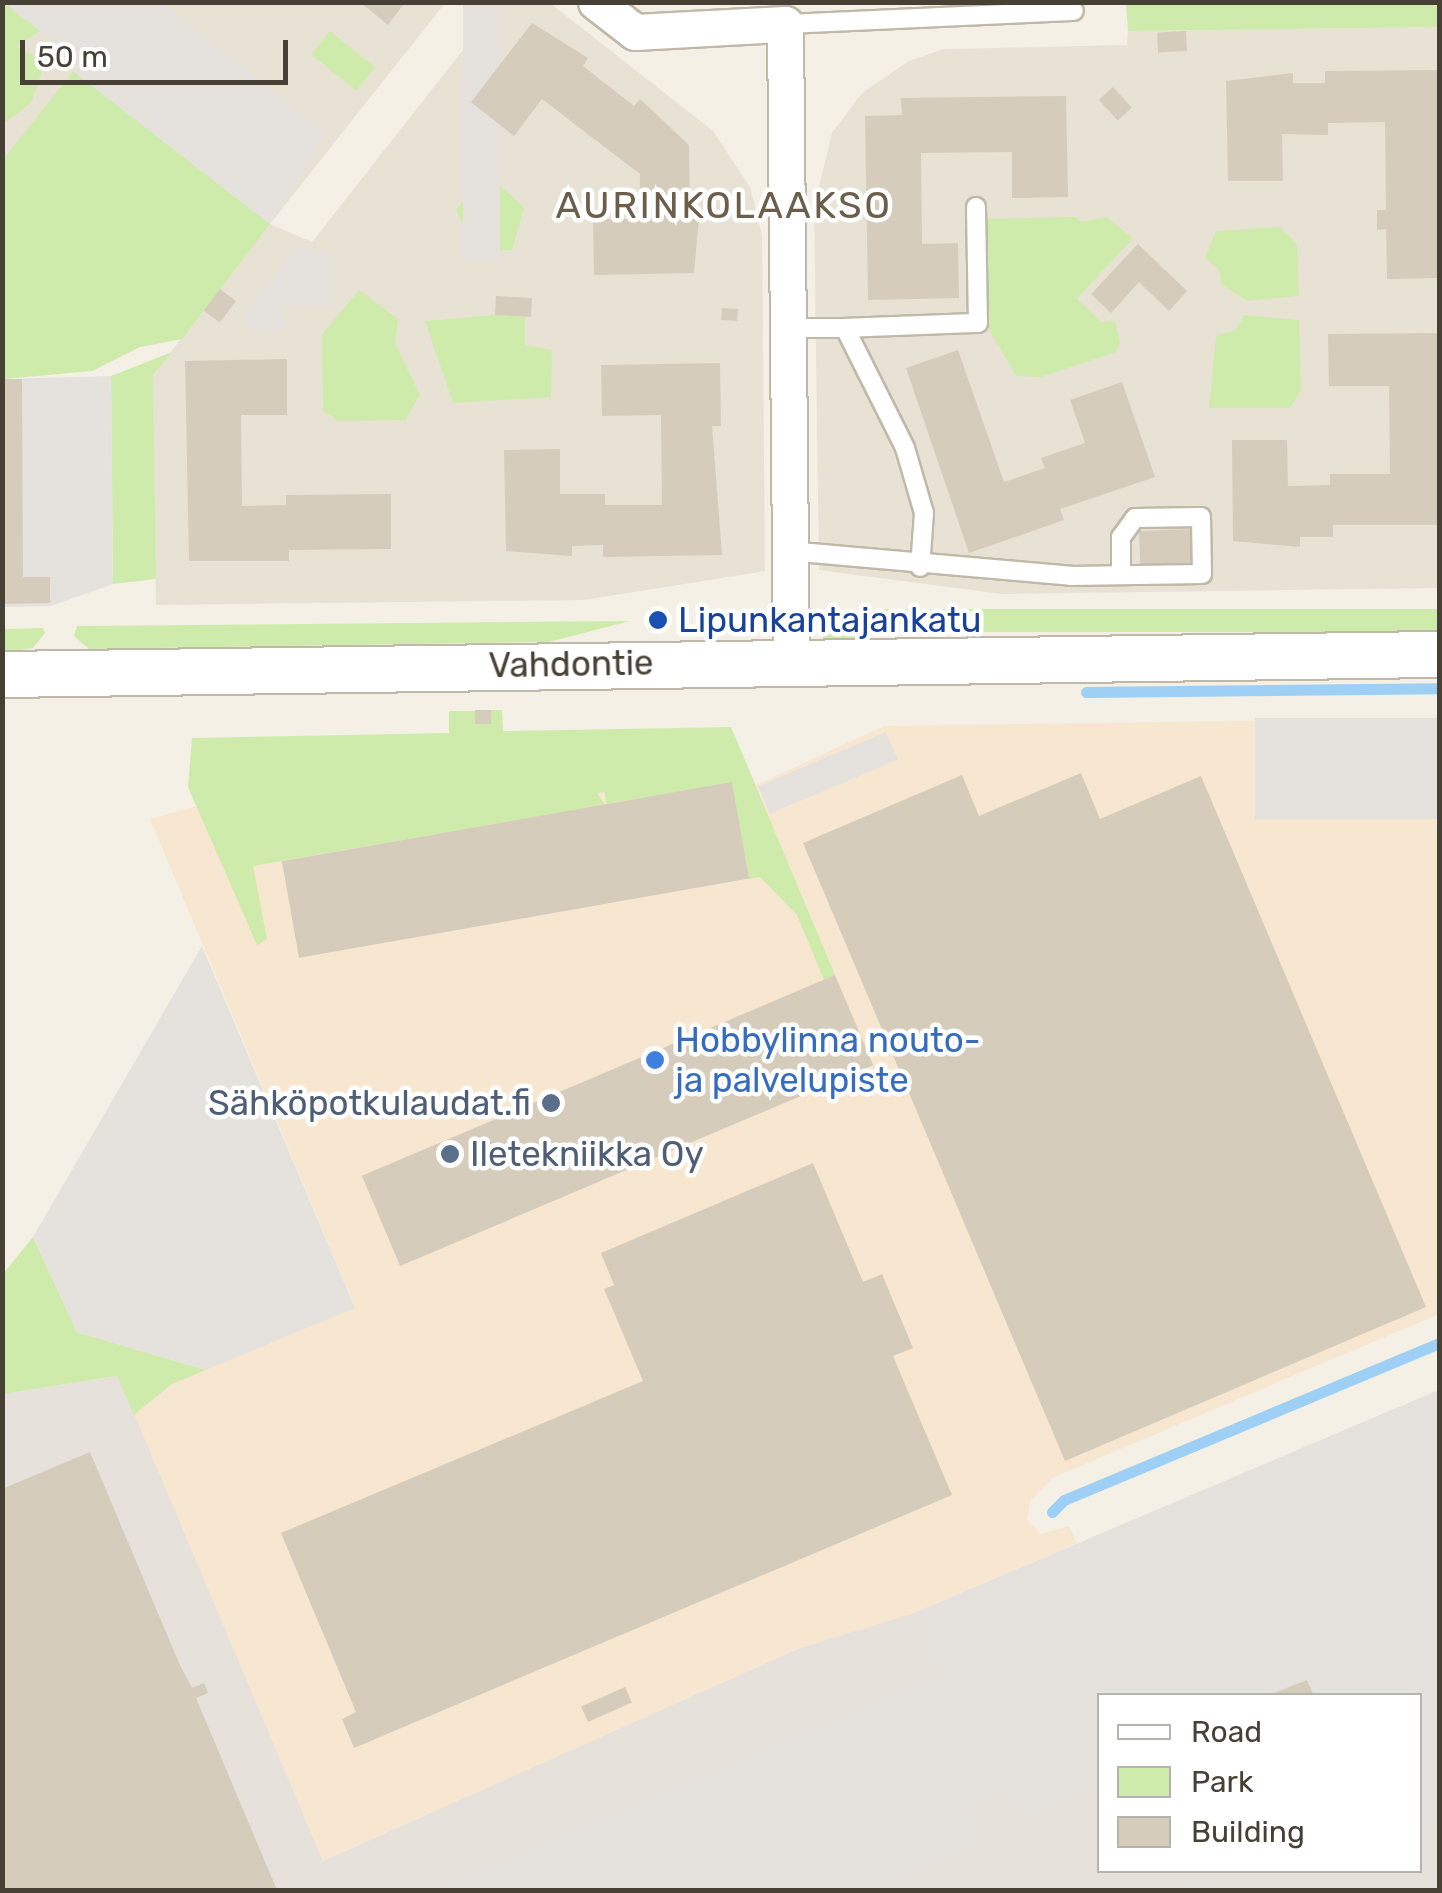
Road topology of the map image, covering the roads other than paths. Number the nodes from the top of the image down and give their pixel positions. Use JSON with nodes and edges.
{"nodes":[{"id":1,"x":596,"y":2,"type":"edge"},
{"id":2,"x":1074,"y":12,"type":"dead end"},
{"id":3,"x":785,"y":24,"type":"junction"},
{"id":4,"x":976,"y":207,"type":"dead end"},
{"id":5,"x":784,"y":328,"type":"junction"},
{"id":6,"x":845,"y":328,"type":"junction"},
{"id":7,"x":788,"y":551,"type":"junction"},
{"id":8,"x":920,"y":567,"type":"junction"},
{"id":9,"x":1120,"y":575,"type":"junction"},
{"id":10,"x":1440,"y":654,"type":"edge"},
{"id":11,"x":791,"y":662,"type":"junction"},
{"id":12,"x":2,"y":674,"type":"edge"}],
"edges":[{"from":1,"to":3,"type":"street"},
{"from":2,"to":3,"type":"lane"},
{"from":3,"to":5,"type":"street"},
{"from":4,"to":6,"type":"lane"},
{"from":5,"to":6,"type":"lane"},
{"from":5,"to":7,"type":"street"},
{"from":6,"to":8,"type":"lane"},
{"from":7,"to":8,"type":"lane"},
{"from":7,"to":11,"type":"street"},
{"from":8,"to":9,"type":"lane"},
{"from":9,"to":9,"type":"lane"},
{"from":10,"to":11,"type":"street","name":"Vahdontie"},
{"from":11,"to":12,"type":"street","name":"Vahdontie"}]}
